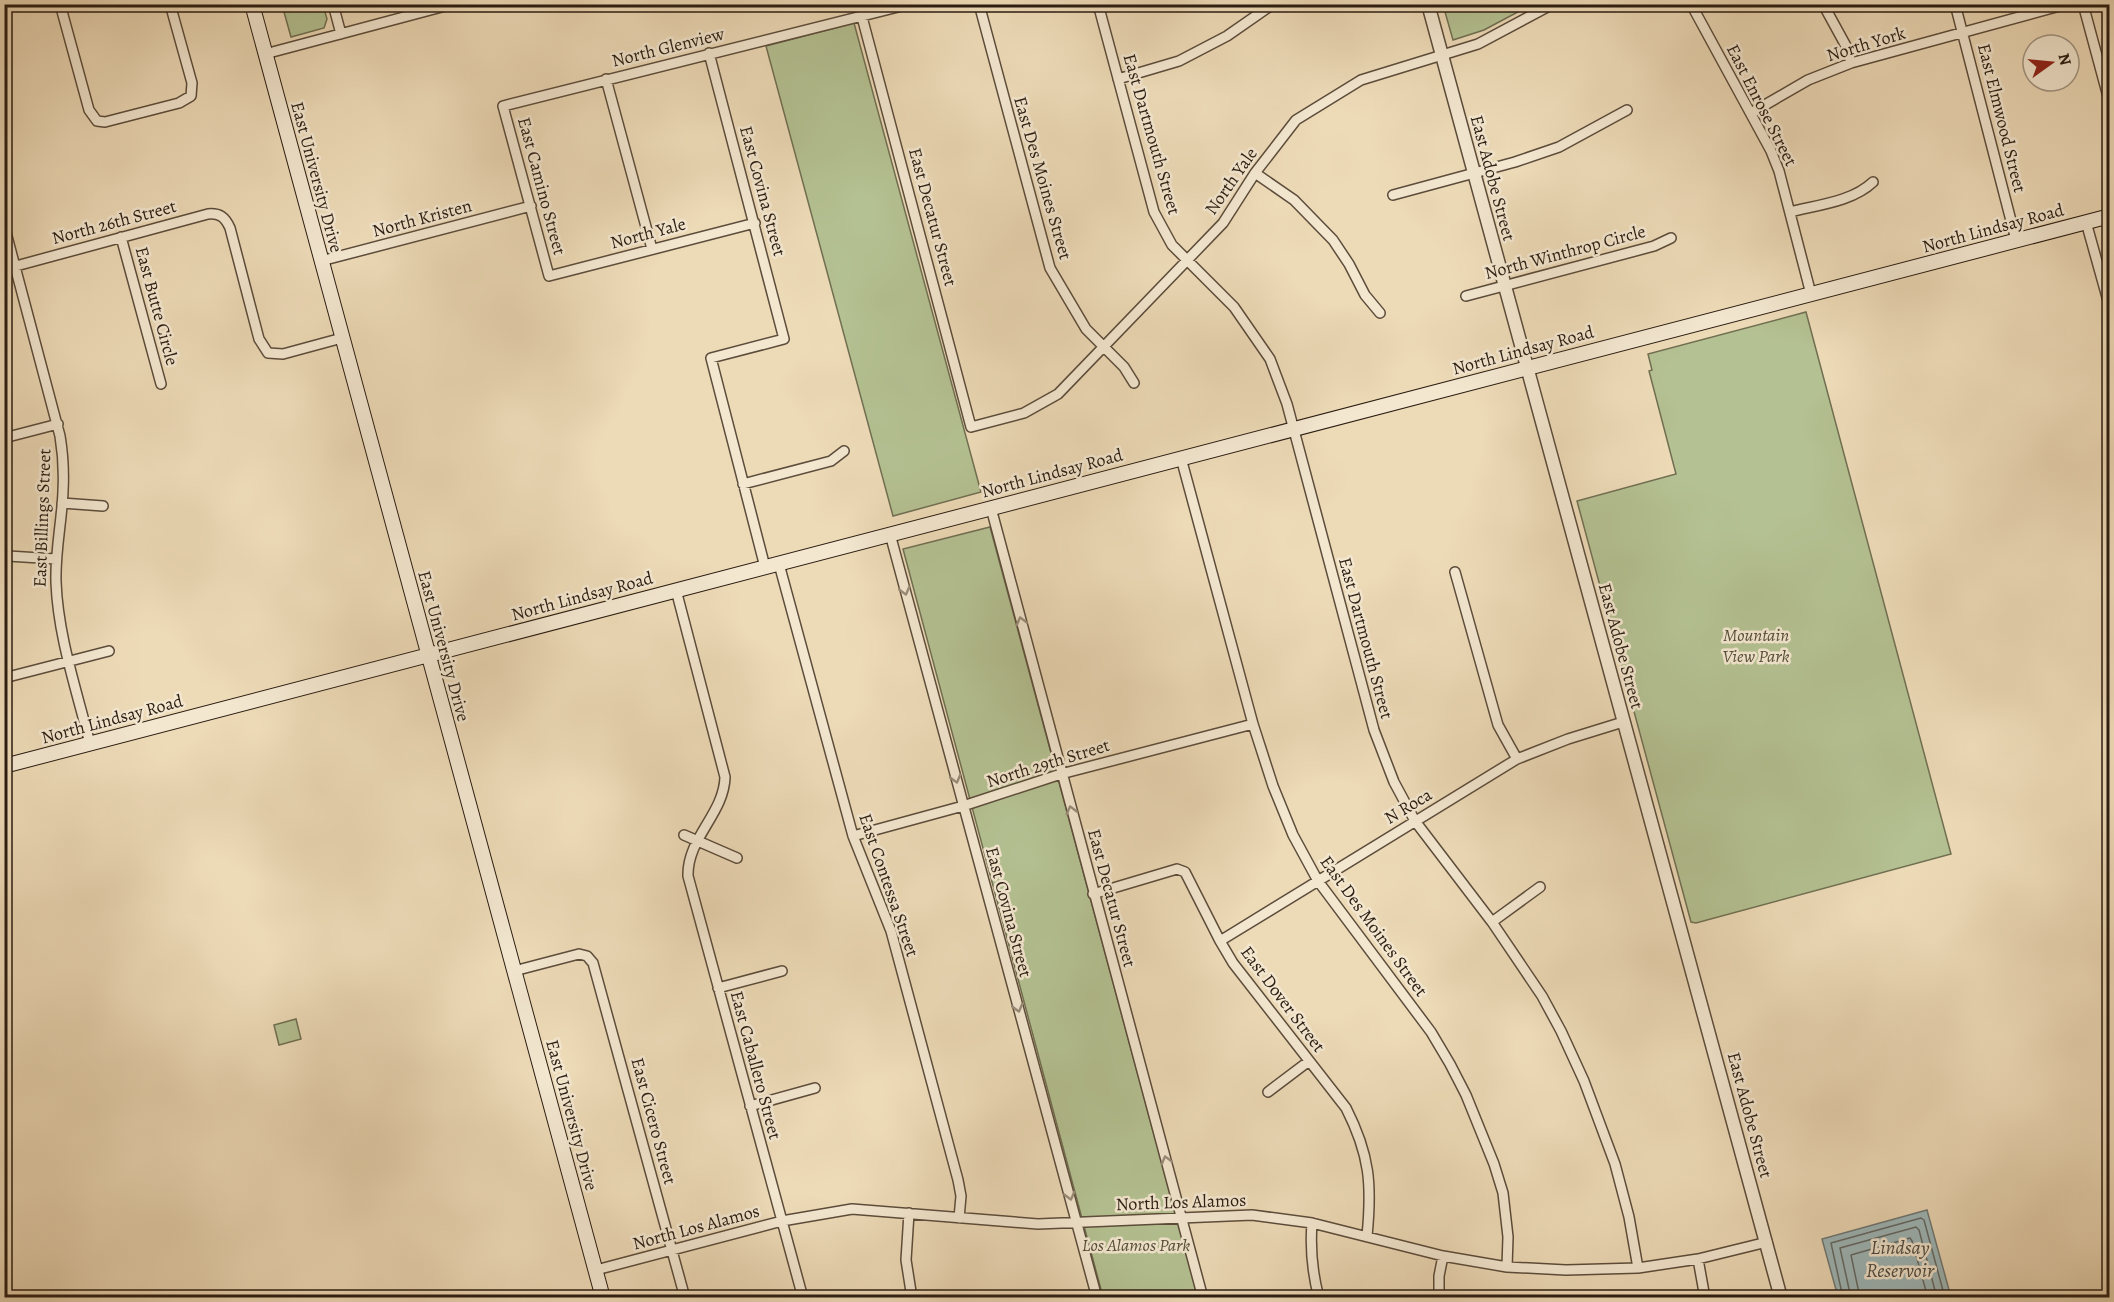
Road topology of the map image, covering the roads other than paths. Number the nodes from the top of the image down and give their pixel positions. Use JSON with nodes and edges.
{"nodes":[{"id":1,"x":60,"y":4,"type":"edge"},
{"id":2,"x":170,"y":4,"type":"edge"},
{"id":3,"x":252,"y":4,"type":"edge"},
{"id":4,"x":333,"y":4,"type":"edge"},
{"id":5,"x":910,"y":4,"type":"edge"},
{"id":6,"x":979,"y":4,"type":"edge"},
{"id":7,"x":1098,"y":4,"type":"edge"},
{"id":8,"x":1273,"y":4,"type":"edge"},
{"id":9,"x":1428,"y":4,"type":"edge"},
{"id":10,"x":1553,"y":4,"type":"edge"},
{"id":11,"x":1691,"y":4,"type":"edge"},
{"id":12,"x":1823,"y":4,"type":"edge"},
{"id":13,"x":1955,"y":4,"type":"edge"},
{"id":14,"x":2067,"y":4,"type":"edge"},
{"id":15,"x":2083,"y":4,"type":"edge"},
{"id":16,"x":453,"y":5,"type":"edge"},
{"id":17,"x":862,"y":17,"type":"junction"},
{"id":18,"x":1963,"y":33,"type":"junction"},
{"id":19,"x":341,"y":34,"type":"junction"},
{"id":20,"x":709,"y":53,"type":"junction"},
{"id":21,"x":265,"y":54,"type":"junction"},
{"id":22,"x":1442,"y":56,"type":"junction"},
{"id":23,"x":1851,"y":63,"type":"junction"},
{"id":24,"x":606,"y":79,"type":"junction"},
{"id":25,"x":1119,"y":79,"type":"junction"},
{"id":26,"x":2109,"y":104,"type":"edge"},
{"id":27,"x":503,"y":106,"type":"joint"},
{"id":28,"x":1627,"y":110,"type":"dead end"},
{"id":29,"x":1751,"y":113,"type":"junction"},
{"id":30,"x":1255,"y":173,"type":"junction"},
{"id":31,"x":1473,"y":173,"type":"junction"},
{"id":32,"x":1873,"y":182,"type":"dead end"},
{"id":33,"x":1392,"y":195,"type":"dead end"},
{"id":34,"x":531,"y":207,"type":"junction"},
{"id":35,"x":1790,"y":212,"type":"junction"},
{"id":36,"x":2109,"y":216,"type":"edge"},
{"id":37,"x":2086,"y":222,"type":"junction"},
{"id":38,"x":755,"y":223,"type":"junction"},
{"id":39,"x":4,"y":225,"type":"edge"},
{"id":40,"x":121,"y":237,"type":"junction"},
{"id":41,"x":1671,"y":238,"type":"dead end"},
{"id":42,"x":2016,"y":240,"type":"junction"},
{"id":43,"x":652,"y":249,"type":"junction"},
{"id":44,"x":321,"y":261,"type":"junction"},
{"id":45,"x":1188,"y":261,"type":"junction"},
{"id":46,"x":16,"y":266,"type":"junction"},
{"id":47,"x":549,"y":276,"type":"joint"},
{"id":48,"x":1504,"y":286,"type":"junction"},
{"id":49,"x":1811,"y":294,"type":"junction"},
{"id":50,"x":1466,"y":296,"type":"dead end"},
{"id":51,"x":2109,"y":306,"type":"edge"},
{"id":52,"x":1380,"y":313,"type":"dead end"},
{"id":53,"x":342,"y":338,"type":"junction"},
{"id":54,"x":1104,"y":347,"type":"junction"},
{"id":55,"x":1526,"y":368,"type":"junction"},
{"id":56,"x":1134,"y":383,"type":"dead end"},
{"id":57,"x":161,"y":384,"type":"dead end"},
{"id":58,"x":58,"y":424,"type":"junction"},
{"id":59,"x":971,"y":427,"type":"joint"},
{"id":60,"x":1293,"y":429,"type":"junction"},
{"id":61,"x":4,"y":438,"type":"edge"},
{"id":62,"x":844,"y":450,"type":"dead end"},
{"id":63,"x":1181,"y":458,"type":"junction"},
{"id":64,"x":743,"y":484,"type":"junction"},
{"id":65,"x":62,"y":503,"type":"junction"},
{"id":66,"x":103,"y":506,"type":"dead end"},
{"id":67,"x":991,"y":508,"type":"junction"},
{"id":68,"x":890,"y":534,"type":"junction"},
{"id":69,"x":8,"y":556,"type":"dead end"},
{"id":70,"x":56,"y":559,"type":"junction"},
{"id":71,"x":779,"y":564,"type":"junction"},
{"id":72,"x":765,"y":567,"type":"junction"},
{"id":73,"x":1455,"y":572,"type":"dead end"},
{"id":74,"x":676,"y":590,"type":"junction"},
{"id":75,"x":109,"y":651,"type":"dead end"},
{"id":76,"x":428,"y":655,"type":"junction"},
{"id":77,"x":69,"y":661,"type":"junction"},
{"id":78,"x":4,"y":678,"type":"edge"},
{"id":79,"x":1623,"y":722,"type":"junction"},
{"id":80,"x":1253,"y":724,"type":"junction"},
{"id":81,"x":90,"y":744,"type":"junction"},
{"id":82,"x":1517,"y":759,"type":"junction"},
{"id":83,"x":4,"y":766,"type":"edge"},
{"id":84,"x":1061,"y":774,"type":"junction"},
{"id":85,"x":963,"y":806,"type":"junction"},
{"id":86,"x":1415,"y":821,"type":"junction"},
{"id":87,"x":684,"y":835,"type":"dead end"},
{"id":88,"x":853,"y":836,"type":"junction"},
{"id":89,"x":697,"y":840,"type":"junction"},
{"id":90,"x":737,"y":858,"type":"dead end"},
{"id":91,"x":1318,"y":881,"type":"junction"},
{"id":92,"x":1540,"y":887,"type":"dead end"},
{"id":93,"x":1094,"y":894,"type":"junction"},
{"id":94,"x":1492,"y":922,"type":"junction"},
{"id":95,"x":1220,"y":941,"type":"junction"},
{"id":96,"x":514,"y":971,"type":"junction"},
{"id":97,"x":782,"y":971,"type":"dead end"},
{"id":98,"x":718,"y":988,"type":"junction"},
{"id":99,"x":1309,"y":1061,"type":"junction"},
{"id":100,"x":814,"y":1088,"type":"dead end"},
{"id":101,"x":1268,"y":1092,"type":"dead end"},
{"id":102,"x":750,"y":1106,"type":"junction"},
{"id":103,"x":909,"y":1213,"type":"junction"},
{"id":104,"x":1181,"y":1216,"type":"junction"},
{"id":105,"x":959,"y":1218,"type":"junction"},
{"id":106,"x":782,"y":1221,"type":"junction"},
{"id":107,"x":1077,"y":1223,"type":"junction"},
{"id":108,"x":1312,"y":1223,"type":"junction"},
{"id":109,"x":1367,"y":1236,"type":"junction"},
{"id":110,"x":1767,"y":1242,"type":"junction"},
{"id":111,"x":672,"y":1250,"type":"junction"},
{"id":112,"x":1443,"y":1256,"type":"junction"},
{"id":113,"x":1698,"y":1259,"type":"junction"},
{"id":114,"x":1507,"y":1268,"type":"junction"},
{"id":115,"x":1638,"y":1268,"type":"junction"},
{"id":116,"x":596,"y":1270,"type":"junction"},
{"id":117,"x":603,"y":1298,"type":"edge"},
{"id":118,"x":685,"y":1298,"type":"edge"},
{"id":119,"x":803,"y":1298,"type":"edge"},
{"id":120,"x":912,"y":1298,"type":"edge"},
{"id":121,"x":1097,"y":1298,"type":"edge"},
{"id":122,"x":1203,"y":1298,"type":"edge"},
{"id":123,"x":1319,"y":1298,"type":"edge"},
{"id":124,"x":1439,"y":1298,"type":"edge"},
{"id":125,"x":1705,"y":1298,"type":"edge"},
{"id":126,"x":1781,"y":1298,"type":"edge"}],
"edges":[{"from":1,"to":2,"type":"street"},
{"from":3,"to":21,"type":"main road","name":"East University Drive"},
{"from":4,"to":19,"type":"street"},
{"from":5,"to":17,"type":"street","name":"North Glenview"},
{"from":6,"to":54,"type":"street","name":"East Des Moines Street"},
{"from":7,"to":25,"type":"street","name":"East Dartmouth Street"},
{"from":8,"to":25,"type":"street"},
{"from":9,"to":22,"type":"street","name":"East Adobe Street"},
{"from":10,"to":22,"type":"street","name":"North Yale"},
{"from":11,"to":29,"type":"street","name":"East Enrose Street"},
{"from":12,"to":23,"type":"street"},
{"from":13,"to":18,"type":"street","name":"East Elmwood Street"},
{"from":14,"to":18,"type":"street","name":"North York"},
{"from":15,"to":26,"type":"street"},
{"from":16,"to":19,"type":"street"},
{"from":17,"to":20,"type":"street","name":"North Glenview"},
{"from":17,"to":59,"type":"street","name":"East Decatur Street"},
{"from":18,"to":23,"type":"street","name":"North York"},
{"from":18,"to":42,"type":"street","name":"East Elmwood Street"},
{"from":19,"to":21,"type":"street"},
{"from":20,"to":24,"type":"street","name":"North Glenview"},
{"from":20,"to":38,"type":"street","name":"East Covina Street"},
{"from":21,"to":44,"type":"main road","name":"East University Drive"},
{"from":22,"to":30,"type":"street","name":"North Yale"},
{"from":22,"to":31,"type":"street","name":"East Adobe Street"},
{"from":23,"to":29,"type":"street","name":"North York"},
{"from":24,"to":27,"type":"street","name":"North Glenview"},
{"from":24,"to":43,"type":"street"},
{"from":25,"to":45,"type":"street","name":"East Dartmouth Street"},
{"from":27,"to":34,"type":"street","name":"East Camino Street"},
{"from":28,"to":31,"type":"street"},
{"from":29,"to":35,"type":"street","name":"East Enrose Street"},
{"from":30,"to":45,"type":"street","name":"North Yale"},
{"from":30,"to":52,"type":"street"},
{"from":31,"to":33,"type":"street"},
{"from":31,"to":48,"type":"street","name":"East Adobe Street"},
{"from":32,"to":35,"type":"street"},
{"from":34,"to":44,"type":"street","name":"North Kristen"},
{"from":34,"to":47,"type":"street","name":"East Camino Street"},
{"from":35,"to":49,"type":"street","name":"East Enrose Street"},
{"from":36,"to":37,"type":"main road","name":"North Lindsay Road"},
{"from":37,"to":42,"type":"main road","name":"North Lindsay Road"},
{"from":37,"to":51,"type":"street"},
{"from":38,"to":43,"type":"street","name":"North Yale"},
{"from":38,"to":64,"type":"street","name":"East Covina Street"},
{"from":39,"to":46,"type":"street","name":"East Billings Street"},
{"from":40,"to":46,"type":"street","name":"North 26th Street"},
{"from":40,"to":53,"type":"street","name":"North 26th Street"},
{"from":40,"to":57,"type":"street","name":"East Butte Circle"},
{"from":41,"to":48,"type":"street","name":"North Winthrop Circle"},
{"from":42,"to":49,"type":"main road","name":"North Lindsay Road"},
{"from":43,"to":47,"type":"street","name":"North Yale"},
{"from":44,"to":53,"type":"main road","name":"East University Drive"},
{"from":45,"to":54,"type":"street","name":"North Yale"},
{"from":45,"to":60,"type":"street","name":"East Dartmouth Street"},
{"from":46,"to":58,"type":"street","name":"East Billings Street"},
{"from":48,"to":50,"type":"street","name":"North Winthrop Circle"},
{"from":48,"to":55,"type":"street","name":"East Adobe Street"},
{"from":49,"to":55,"type":"main road","name":"North Lindsay Road"},
{"from":53,"to":76,"type":"main road","name":"East University Drive"},
{"from":54,"to":56,"type":"street","name":"East Des Moines Street"},
{"from":54,"to":59,"type":"street","name":"North Yale"},
{"from":55,"to":60,"type":"main road","name":"North Lindsay Road"},
{"from":55,"to":79,"type":"street","name":"East Adobe Street"},
{"from":58,"to":61,"type":"street"},
{"from":58,"to":65,"type":"street","name":"East Billings Street"},
{"from":60,"to":63,"type":"main road","name":"North Lindsay Road"},
{"from":60,"to":86,"type":"street","name":"East Dartmouth Street"},
{"from":62,"to":64,"type":"street"},
{"from":63,"to":67,"type":"main road","name":"North Lindsay Road"},
{"from":63,"to":80,"type":"street","name":"East Des Moines Street"},
{"from":64,"to":72,"type":"street"},
{"from":65,"to":66,"type":"street"},
{"from":65,"to":70,"type":"street","name":"East Billings Street"},
{"from":67,"to":68,"type":"main road","name":"North Lindsay Road"},
{"from":84,"to":67,"type":"street","name":"East Decatur Street","one_way":true},
{"from":68,"to":71,"type":"main road","name":"North Lindsay Road"},
{"from":68,"to":85,"type":"street","name":"East Covina Street","one_way":true},
{"from":69,"to":70,"type":"street"},
{"from":70,"to":77,"type":"street","name":"East Billings Street"},
{"from":71,"to":72,"type":"main road","name":"North Lindsay Road"},
{"from":71,"to":88,"type":"street","name":"East Contessa Street"},
{"from":72,"to":74,"type":"main road","name":"North Lindsay Road"},
{"from":73,"to":82,"type":"street"},
{"from":74,"to":76,"type":"main road","name":"North Lindsay Road"},
{"from":74,"to":89,"type":"street","name":"East Caballero Street"},
{"from":75,"to":77,"type":"street"},
{"from":76,"to":81,"type":"main road","name":"North Lindsay Road"},
{"from":76,"to":96,"type":"main road","name":"East University Drive"},
{"from":77,"to":78,"type":"street"},
{"from":77,"to":81,"type":"street","name":"East Billings Street"},
{"from":79,"to":82,"type":"street","name":"N Roca"},
{"from":79,"to":110,"type":"street","name":"East Adobe Street"},
{"from":80,"to":84,"type":"street","name":"North 29th Street"},
{"from":80,"to":91,"type":"street","name":"East Des Moines Street"},
{"from":81,"to":83,"type":"main road","name":"North Lindsay Road"},
{"from":82,"to":86,"type":"street","name":"N Roca"},
{"from":84,"to":85,"type":"street","name":"North 29th Street"},
{"from":93,"to":84,"type":"street","name":"East Decatur Street","one_way":true},
{"from":85,"to":88,"type":"street","name":"North 29th Street"},
{"from":85,"to":107,"type":"street","name":"East Covina Street","one_way":true},
{"from":86,"to":91,"type":"street","name":"N Roca"},
{"from":86,"to":94,"type":"street","name":"East Dartmouth Street"},
{"from":87,"to":89,"type":"street"},
{"from":88,"to":105,"type":"street","name":"East Contessa Street"},
{"from":89,"to":90,"type":"street"},
{"from":89,"to":98,"type":"street","name":"East Caballero Street"},
{"from":91,"to":95,"type":"street","name":"N Roca"},
{"from":91,"to":114,"type":"street","name":"East Des Moines Street"},
{"from":92,"to":94,"type":"street"},
{"from":93,"to":95,"type":"street","name":"East Dover Street"},
{"from":104,"to":93,"type":"street","name":"East Decatur Street","one_way":true},
{"from":94,"to":115,"type":"street","name":"East Dartmouth Street"},
{"from":95,"to":99,"type":"street","name":"East Dover Street"},
{"from":96,"to":111,"type":"street","name":"East Cicero Street"},
{"from":96,"to":116,"type":"main road","name":"East University Drive"},
{"from":97,"to":98,"type":"street"},
{"from":98,"to":102,"type":"street","name":"East Caballero Street"},
{"from":99,"to":101,"type":"street"},
{"from":99,"to":109,"type":"street","name":"East Dover Street"},
{"from":100,"to":102,"type":"street"},
{"from":102,"to":106,"type":"street","name":"East Caballero Street"},
{"from":103,"to":105,"type":"street","name":"North Los Alamos"},
{"from":103,"to":106,"type":"street","name":"North Los Alamos"},
{"from":103,"to":120,"type":"street"},
{"from":104,"to":107,"type":"street","name":"North Los Alamos"},
{"from":104,"to":108,"type":"street","name":"North Los Alamos"},
{"from":104,"to":122,"type":"street","name":"East Decatur Street"},
{"from":105,"to":107,"type":"street","name":"North Los Alamos"},
{"from":106,"to":111,"type":"street","name":"North Los Alamos"},
{"from":106,"to":119,"type":"street","name":"East Caballero Street"},
{"from":107,"to":121,"type":"street","name":"East Covina Street"},
{"from":108,"to":109,"type":"street","name":"North Los Alamos"},
{"from":108,"to":123,"type":"street"},
{"from":109,"to":112,"type":"street","name":"North Los Alamos"},
{"from":110,"to":113,"type":"street","name":"North Los Alamos"},
{"from":110,"to":126,"type":"street","name":"East Adobe Street"},
{"from":111,"to":116,"type":"street","name":"North Los Alamos"},
{"from":111,"to":118,"type":"street","name":"East Cicero Street"},
{"from":112,"to":114,"type":"street","name":"North Los Alamos"},
{"from":112,"to":124,"type":"street"},
{"from":113,"to":115,"type":"street","name":"North Los Alamos"},
{"from":113,"to":125,"type":"street"},
{"from":114,"to":115,"type":"street","name":"North Los Alamos"},
{"from":116,"to":117,"type":"main road","name":"East University Drive"}]}
